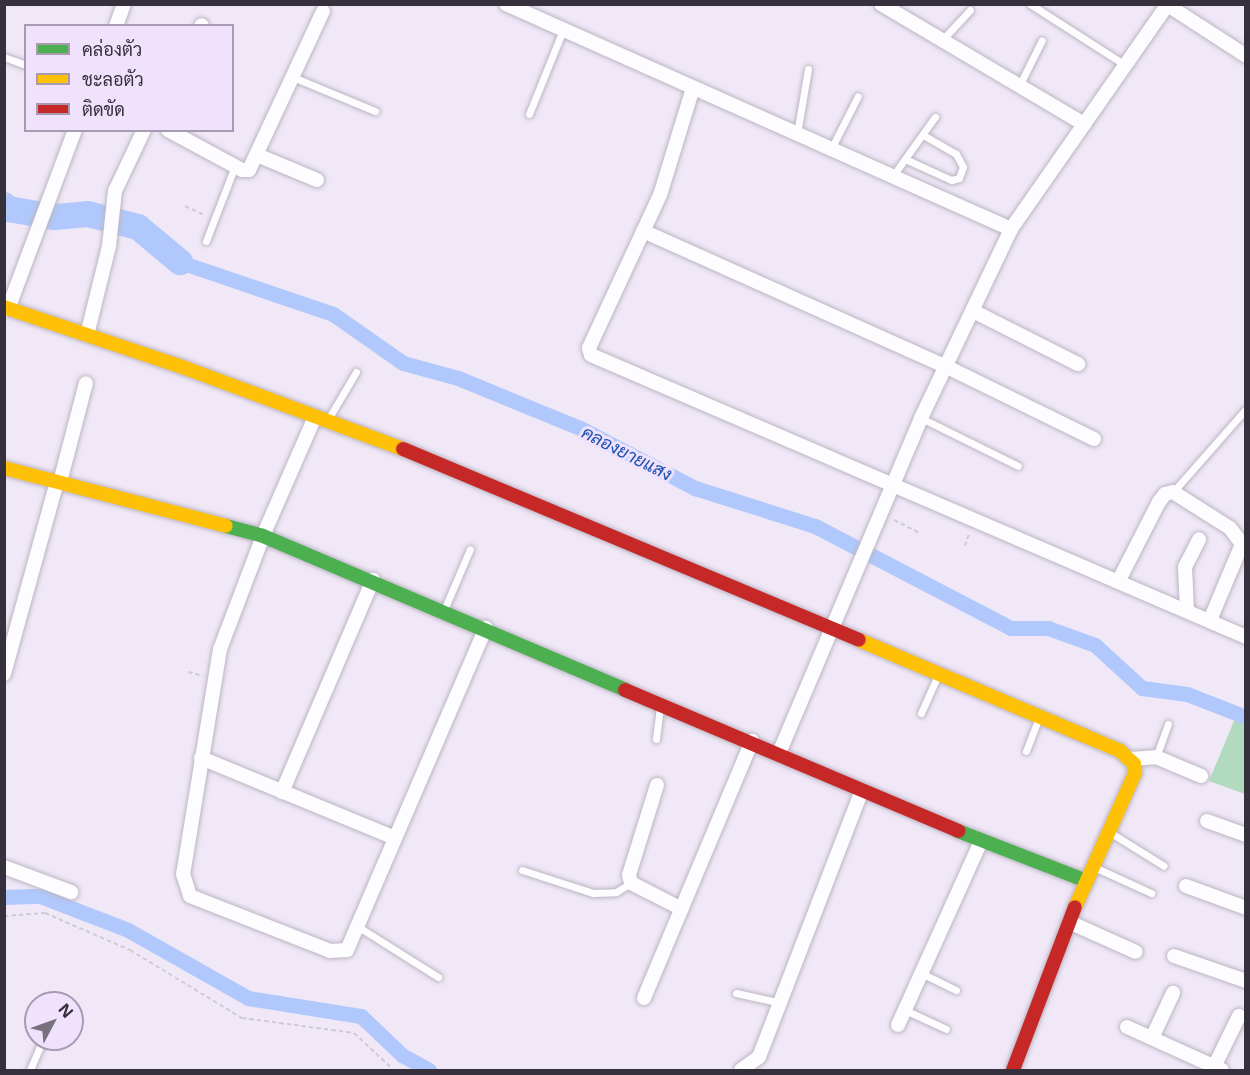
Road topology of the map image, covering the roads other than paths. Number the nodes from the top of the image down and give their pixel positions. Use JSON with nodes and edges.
{"nodes":[{"id":1,"x":124,"y":4,"type":"edge"},
{"id":2,"x":506,"y":4,"type":"edge"},
{"id":3,"x":881,"y":4,"type":"edge"},
{"id":4,"x":1030,"y":4,"type":"edge"},
{"id":5,"x":1167,"y":5,"type":"edge"},
{"id":6,"x":970,"y":10,"type":"dead end"},
{"id":7,"x":323,"y":11,"type":"dead end"},
{"id":8,"x":117,"y":24,"type":"edge"},
{"id":9,"x":563,"y":30,"type":"junction"},
{"id":10,"x":942,"y":40,"type":"junction"},
{"id":11,"x":1042,"y":40,"type":"dead end"},
{"id":12,"x":1245,"y":56,"type":"edge"},
{"id":13,"x":4,"y":57,"type":"edge"},
{"id":14,"x":1129,"y":60,"type":"junction"},
{"id":15,"x":24,"y":64,"type":"edge"},
{"id":16,"x":808,"y":69,"type":"dead end"},
{"id":17,"x":293,"y":77,"type":"junction"},
{"id":18,"x":1019,"y":86,"type":"junction"},
{"id":19,"x":693,"y":88,"type":"junction"},
{"id":20,"x":858,"y":96,"type":"dead end"},
{"id":21,"x":375,"y":111,"type":"dead end"},
{"id":22,"x":530,"y":114,"type":"dead end"},
{"id":23,"x":935,"y":117,"type":"dead end"},
{"id":24,"x":1084,"y":124,"type":"junction"},
{"id":25,"x":74,"y":132,"type":"edge"},
{"id":26,"x":143,"y":132,"type":"edge"},
{"id":27,"x":172,"y":132,"type":"edge"},
{"id":28,"x":797,"y":134,"type":"junction"},
{"id":29,"x":922,"y":135,"type":"junction"},
{"id":30,"x":831,"y":149,"type":"junction"},
{"id":31,"x":257,"y":155,"type":"junction"},
{"id":32,"x":905,"y":159,"type":"junction"},
{"id":33,"x":235,"y":166,"type":"junction"},
{"id":34,"x":892,"y":177,"type":"junction"},
{"id":35,"x":317,"y":180,"type":"dead end"},
{"id":36,"x":1011,"y":229,"type":"junction"},
{"id":37,"x":643,"y":231,"type":"junction"},
{"id":38,"x":207,"y":241,"type":"dead end"},
{"id":39,"x":6,"y":308,"type":"edge"},
{"id":40,"x":974,"y":310,"type":"junction"},
{"id":41,"x":87,"y":335,"type":"junction"},
{"id":42,"x":1078,"y":364,"type":"dead end"},
{"id":43,"x":945,"y":366,"type":"junction"},
{"id":44,"x":356,"y":372,"type":"dead end"},
{"id":45,"x":86,"y":383,"type":"dead end"},
{"id":46,"x":1245,"y":409,"type":"edge"},
{"id":47,"x":921,"y":418,"type":"junction"},
{"id":48,"x":320,"y":422,"type":"junction"},
{"id":49,"x":1094,"y":439,"type":"dead end"},
{"id":50,"x":1018,"y":466,"type":"dead end"},
{"id":51,"x":4,"y":468,"type":"edge"},
{"id":52,"x":58,"y":481,"type":"junction"},
{"id":53,"x":892,"y":486,"type":"junction"},
{"id":54,"x":1173,"y":492,"type":"junction"},
{"id":55,"x":262,"y":536,"type":"junction"},
{"id":56,"x":1199,"y":539,"type":"dead end"},
{"id":57,"x":470,"y":549,"type":"dead end"},
{"id":58,"x":373,"y":580,"type":"junction"},
{"id":59,"x":1119,"y":580,"type":"junction"},
{"id":60,"x":444,"y":610,"type":"junction"},
{"id":61,"x":1187,"y":610,"type":"junction"},
{"id":62,"x":1210,"y":620,"type":"junction"},
{"id":63,"x":831,"y":627,"type":"junction"},
{"id":64,"x":486,"y":628,"type":"junction"},
{"id":65,"x":1245,"y":637,"type":"edge"},
{"id":66,"x":939,"y":673,"type":"junction"},
{"id":67,"x":4,"y":674,"type":"edge"},
{"id":68,"x":661,"y":702,"type":"junction"},
{"id":69,"x":921,"y":713,"type":"dead end"},
{"id":70,"x":1040,"y":715,"type":"junction"},
{"id":71,"x":1168,"y":724,"type":"dead end"},
{"id":72,"x":656,"y":739,"type":"dead end"},
{"id":73,"x":752,"y":741,"type":"junction"},
{"id":74,"x":1026,"y":751,"type":"dead end"},
{"id":75,"x":779,"y":753,"type":"junction"},
{"id":76,"x":1156,"y":757,"type":"junction"},
{"id":77,"x":201,"y":758,"type":"junction"},
{"id":78,"x":1130,"y":759,"type":"junction"},
{"id":79,"x":1201,"y":776,"type":"dead end"},
{"id":80,"x":657,"y":785,"type":"dead end"},
{"id":81,"x":862,"y":790,"type":"junction"},
{"id":82,"x":282,"y":792,"type":"junction"},
{"id":83,"x":1207,"y":821,"type":"dead end"},
{"id":84,"x":1109,"y":831,"type":"junction"},
{"id":85,"x":1245,"y":835,"type":"edge"},
{"id":86,"x":395,"y":838,"type":"junction"},
{"id":87,"x":981,"y":841,"type":"junction"},
{"id":88,"x":1164,"y":866,"type":"dead end"},
{"id":89,"x":4,"y":867,"type":"edge"},
{"id":90,"x":1094,"y":867,"type":"junction"},
{"id":91,"x":522,"y":870,"type":"dead end"},
{"id":92,"x":1087,"y":881,"type":"junction"},
{"id":93,"x":631,"y":883,"type":"junction"},
{"id":94,"x":1186,"y":886,"type":"dead end"},
{"id":95,"x":71,"y":892,"type":"dead end"},
{"id":96,"x":1151,"y":893,"type":"dead end"},
{"id":97,"x":1245,"y":908,"type":"edge"},
{"id":98,"x":682,"y":909,"type":"junction"},
{"id":99,"x":1069,"y":922,"type":"junction"},
{"id":100,"x":357,"y":926,"type":"junction"},
{"id":101,"x":1136,"y":952,"type":"dead end"},
{"id":102,"x":1174,"y":956,"type":"dead end"},
{"id":103,"x":921,"y":973,"type":"junction"},
{"id":104,"x":438,"y":977,"type":"dead end"},
{"id":105,"x":1245,"y":981,"type":"edge"},
{"id":106,"x":956,"y":990,"type":"dead end"},
{"id":107,"x":736,"y":993,"type":"dead end"},
{"id":108,"x":1173,"y":993,"type":"dead end"},
{"id":109,"x":644,"y":998,"type":"dead end"},
{"id":110,"x":777,"y":1002,"type":"junction"},
{"id":111,"x":905,"y":1010,"type":"junction"},
{"id":112,"x":1239,"y":1016,"type":"dead end"},
{"id":113,"x":898,"y":1025,"type":"dead end"},
{"id":114,"x":1126,"y":1027,"type":"dead end"},
{"id":115,"x":946,"y":1029,"type":"dead end"},
{"id":116,"x":1152,"y":1038,"type":"junction"},
{"id":117,"x":38,"y":1051,"type":"edge"},
{"id":118,"x":1218,"y":1069,"type":"edge"},
{"id":119,"x":30,"y":1071,"type":"edge"},
{"id":120,"x":741,"y":1071,"type":"edge"},
{"id":121,"x":1013,"y":1071,"type":"edge"}],
"edges":[{"from":1,"to":8,"type":"street"},
{"from":2,"to":9,"type":"street"},
{"from":3,"to":10,"type":"street"},
{"from":4,"to":14,"type":"lane"},
{"from":5,"to":12,"type":"street"},
{"from":5,"to":14,"type":"street"},
{"from":6,"to":10,"type":"lane"},
{"from":7,"to":17,"type":"street"},
{"from":9,"to":19,"type":"street"},
{"from":9,"to":22,"type":"lane"},
{"from":10,"to":18,"type":"street"},
{"from":11,"to":18,"type":"lane"},
{"from":13,"to":15,"type":"lane"},
{"from":14,"to":24,"type":"street"},
{"from":16,"to":28,"type":"lane"},
{"from":17,"to":21,"type":"lane"},
{"from":17,"to":31,"type":"street"},
{"from":18,"to":24,"type":"street"},
{"from":19,"to":28,"type":"street"},
{"from":19,"to":37,"type":"street"},
{"from":20,"to":30,"type":"lane"},
{"from":23,"to":29,"type":"lane"},
{"from":24,"to":36,"type":"street"},
{"from":25,"to":39,"type":"street"},
{"from":26,"to":41,"type":"street"},
{"from":27,"to":33,"type":"street"},
{"from":28,"to":30,"type":"street"},
{"from":29,"to":32,"type":"lane"},
{"from":29,"to":32,"type":"lane"},
{"from":30,"to":34,"type":"street"},
{"from":31,"to":33,"type":"street"},
{"from":31,"to":35,"type":"street"},
{"from":32,"to":34,"type":"lane"},
{"from":33,"to":38,"type":"lane"},
{"from":34,"to":36,"type":"street"},
{"from":36,"to":40,"type":"street"},
{"from":37,"to":43,"type":"street"},
{"from":37,"to":53,"type":"street"},
{"from":39,"to":41,"type":"street"},
{"from":40,"to":42,"type":"street"},
{"from":40,"to":43,"type":"street"},
{"from":41,"to":48,"type":"street"},
{"from":43,"to":47,"type":"street"},
{"from":43,"to":49,"type":"street"},
{"from":44,"to":48,"type":"lane"},
{"from":45,"to":52,"type":"street"},
{"from":46,"to":54,"type":"lane"},
{"from":47,"to":50,"type":"lane"},
{"from":47,"to":53,"type":"street"},
{"from":48,"to":55,"type":"street"},
{"from":48,"to":63,"type":"street"},
{"from":51,"to":52,"type":"street"},
{"from":52,"to":55,"type":"street"},
{"from":52,"to":67,"type":"street"},
{"from":53,"to":59,"type":"street"},
{"from":53,"to":63,"type":"street"},
{"from":54,"to":59,"type":"street"},
{"from":54,"to":62,"type":"street"},
{"from":55,"to":58,"type":"street"},
{"from":55,"to":77,"type":"street"},
{"from":56,"to":61,"type":"street"},
{"from":57,"to":60,"type":"lane"},
{"from":58,"to":60,"type":"street"},
{"from":58,"to":82,"type":"street"},
{"from":59,"to":61,"type":"street"},
{"from":60,"to":64,"type":"street"},
{"from":61,"to":62,"type":"street"},
{"from":62,"to":65,"type":"street"},
{"from":63,"to":66,"type":"street"},
{"from":63,"to":75,"type":"street"},
{"from":64,"to":68,"type":"street"},
{"from":64,"to":86,"type":"street"},
{"from":66,"to":69,"type":"lane"},
{"from":66,"to":70,"type":"street"},
{"from":68,"to":72,"type":"lane"},
{"from":68,"to":73,"type":"street"},
{"from":70,"to":74,"type":"lane"},
{"from":70,"to":78,"type":"street"},
{"from":71,"to":76,"type":"lane"},
{"from":73,"to":75,"type":"street"},
{"from":73,"to":98,"type":"street"},
{"from":75,"to":81,"type":"street"},
{"from":76,"to":78,"type":"street"},
{"from":76,"to":79,"type":"street"},
{"from":77,"to":82,"type":"street"},
{"from":77,"to":100,"type":"street"},
{"from":78,"to":84,"type":"street"},
{"from":80,"to":93,"type":"street"},
{"from":81,"to":87,"type":"street"},
{"from":81,"to":110,"type":"street"},
{"from":82,"to":86,"type":"street"},
{"from":83,"to":85,"type":"street"},
{"from":84,"to":88,"type":"lane"},
{"from":84,"to":90,"type":"street"},
{"from":86,"to":100,"type":"street"},
{"from":87,"to":92,"type":"street"},
{"from":87,"to":103,"type":"street"},
{"from":89,"to":95,"type":"street"},
{"from":90,"to":92,"type":"street"},
{"from":90,"to":96,"type":"lane"},
{"from":91,"to":93,"type":"lane"},
{"from":92,"to":99,"type":"street"},
{"from":93,"to":98,"type":"street"},
{"from":94,"to":97,"type":"street"},
{"from":98,"to":109,"type":"street"},
{"from":99,"to":101,"type":"street"},
{"from":99,"to":121,"type":"street"},
{"from":100,"to":104,"type":"lane"},
{"from":102,"to":105,"type":"street"},
{"from":103,"to":106,"type":"lane"},
{"from":103,"to":111,"type":"street"},
{"from":107,"to":110,"type":"lane"},
{"from":108,"to":116,"type":"street"},
{"from":110,"to":120,"type":"street"},
{"from":111,"to":113,"type":"street"},
{"from":111,"to":115,"type":"lane"},
{"from":112,"to":118,"type":"street"},
{"from":114,"to":116,"type":"street"},
{"from":116,"to":118,"type":"street"},
{"from":117,"to":119,"type":"lane"}]}
